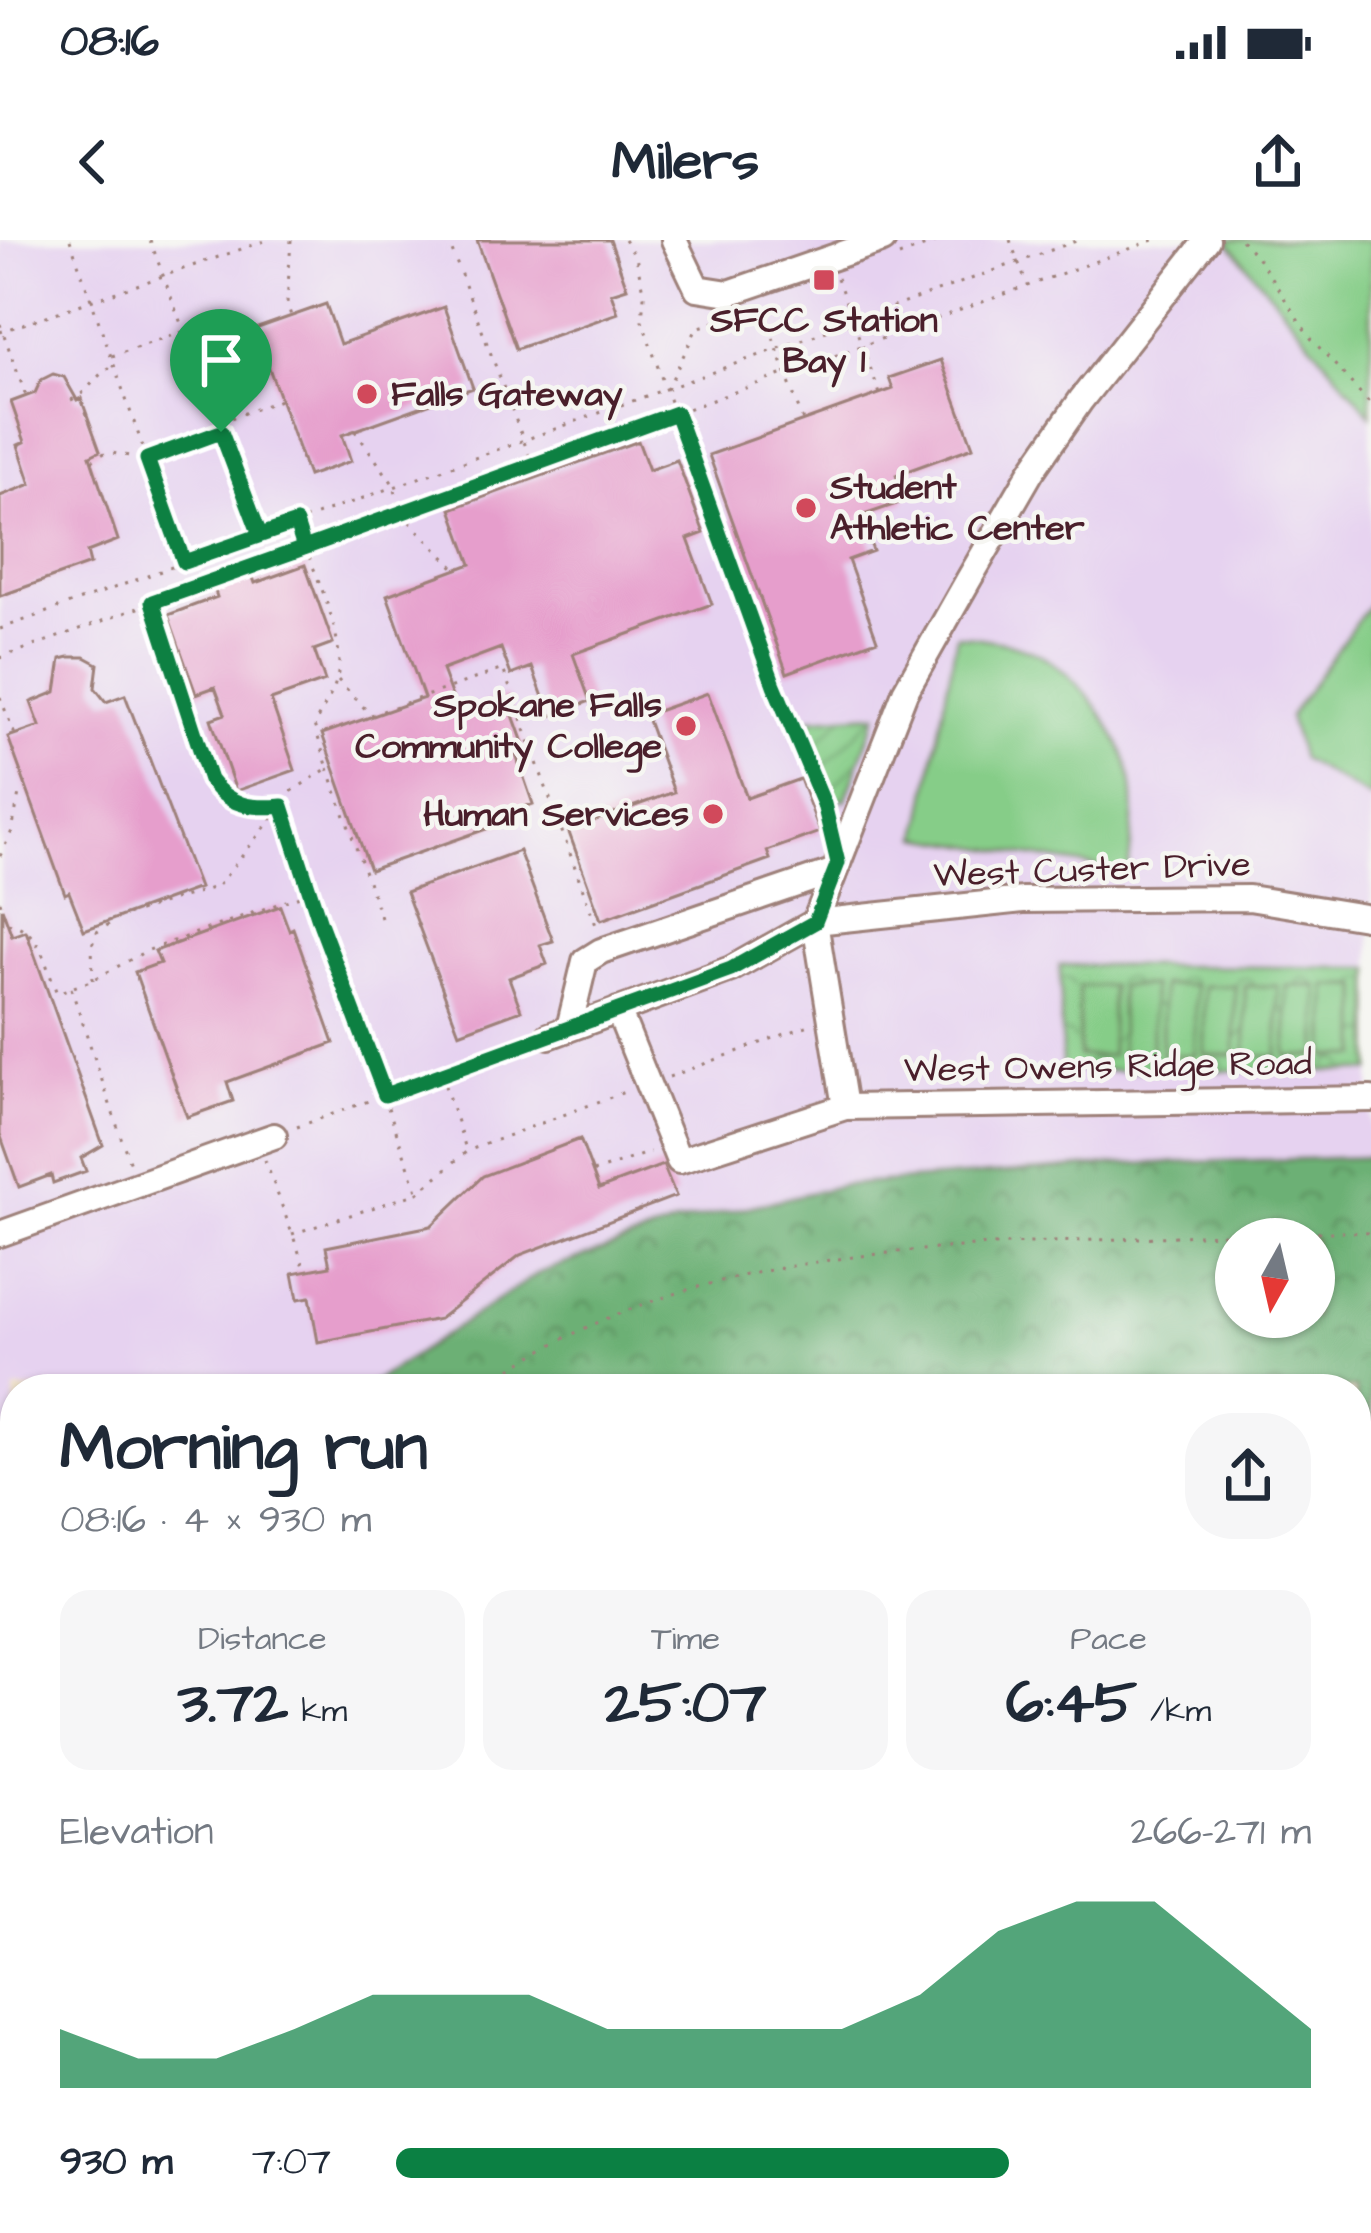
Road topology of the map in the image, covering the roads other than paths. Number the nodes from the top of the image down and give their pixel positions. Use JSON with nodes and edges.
{"nodes":[{"id":1,"x":674,"y":240,"type":"edge"},
{"id":2,"x":1207,"y":240,"type":"edge"},
{"id":3,"x":892,"y":248,"type":"edge"},
{"id":4,"x":835,"y":871,"type":"junction"},
{"id":5,"x":1371,"y":918,"type":"edge"},
{"id":6,"x":815,"y":922,"type":"junction"},
{"id":7,"x":618,"y":1010,"type":"junction"},
{"id":8,"x":1371,"y":1099,"type":"edge"},
{"id":9,"x":845,"y":1107,"type":"junction"},
{"id":10,"x":265,"y":1139,"type":"road end"},
{"id":11,"x":1,"y":1229,"type":"edge"}],
"edges":[{"from":1,"to":3,"type":"street"},
{"from":2,"to":4,"type":"street"},
{"from":4,"to":6,"type":"street"},
{"from":4,"to":7,"type":"street"},
{"from":5,"to":6,"type":"street","name":"West Custer Drive"},
{"from":6,"to":7,"type":"street"},
{"from":6,"to":9,"type":"street"},
{"from":7,"to":9,"type":"street","name":"West Owens Ridge Road"},
{"from":8,"to":9,"type":"street","name":"West Owens Ridge Road"},
{"from":10,"to":11,"type":"street"}]}
